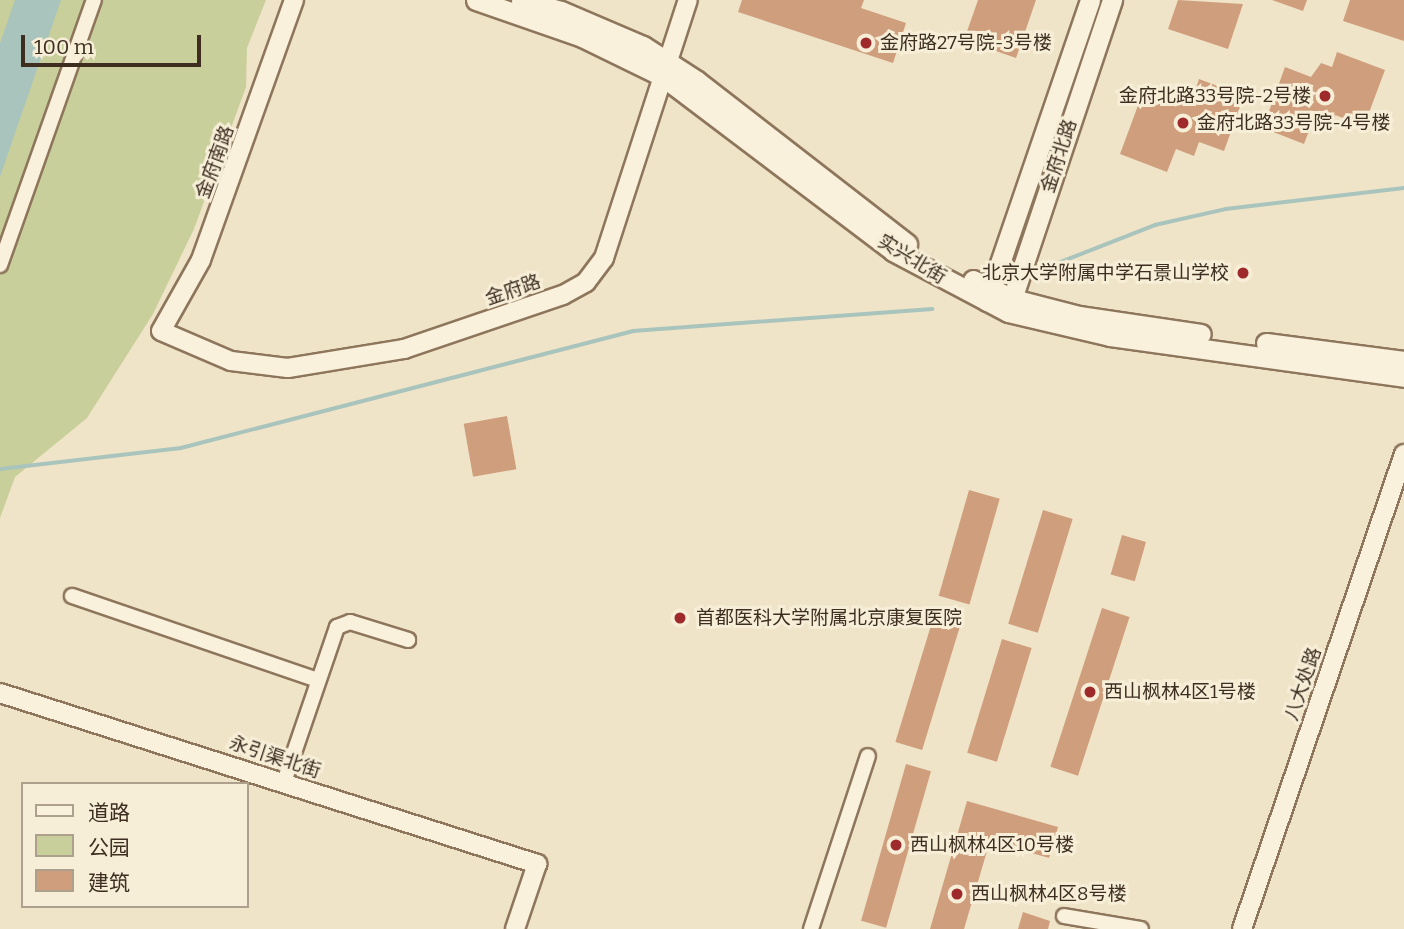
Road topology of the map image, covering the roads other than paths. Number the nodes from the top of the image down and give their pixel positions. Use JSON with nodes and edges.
{"nodes":[{"id":1,"x":94,"y":0,"type":"edge"},
{"id":2,"x":294,"y":0,"type":"edge"},
{"id":3,"x":477,"y":0,"type":"edge"},
{"id":4,"x":521,"y":0,"type":"edge"},
{"id":5,"x":688,"y":0,"type":"edge"},
{"id":6,"x":1090,"y":0,"type":"edge"},
{"id":7,"x":1112,"y":0,"type":"edge"},
{"id":8,"x":664,"y":68,"type":"junction"},
{"id":9,"x":0,"y":265,"type":"edge"},
{"id":10,"x":989,"y":296,"type":"junction"},
{"id":11,"x":1010,"y":305,"type":"junction"},
{"id":12,"x":161,"y":331,"type":"joint"},
{"id":13,"x":1404,"y":361,"type":"edge"},
{"id":14,"x":1404,"y":377,"type":"edge"},
{"id":15,"x":1404,"y":454,"type":"edge"},
{"id":16,"x":72,"y":596,"type":"dead end"},
{"id":17,"x":408,"y":640,"type":"dead end"},
{"id":18,"x":318,"y":680,"type":"junction"},
{"id":19,"x":0,"y":693,"type":"edge"},
{"id":20,"x":868,"y":756,"type":"dead end"},
{"id":21,"x":284,"y":782,"type":"junction"},
{"id":22,"x":1064,"y":916,"type":"dead end"},
{"id":23,"x":515,"y":929,"type":"edge"},
{"id":24,"x":811,"y":929,"type":"edge"},
{"id":25,"x":1141,"y":929,"type":"edge"},
{"id":26,"x":1242,"y":929,"type":"edge"}],
"edges":[{"from":1,"to":9,"type":"street"},
{"from":2,"to":12,"type":"street","name":"金府南路"},
{"from":3,"to":8,"type":"main road","name":"实兴北街"},
{"from":4,"to":8,"type":"main road","name":"实兴北街"},
{"from":5,"to":8,"type":"street","name":"金府路"},
{"from":6,"to":10,"type":"main road","name":"金府北路"},
{"from":7,"to":11,"type":"main road","name":"金府北路"},
{"from":8,"to":10,"type":"main road","name":"实兴北街"},
{"from":8,"to":12,"type":"street","name":"金府路"},
{"from":10,"to":11,"type":"main road","name":"实兴北街"},
{"from":11,"to":13,"type":"main road","name":"实兴北街"},
{"from":11,"to":14,"type":"main road","name":"实兴北街"},
{"from":15,"to":26,"type":"street","name":"八大处路"},
{"from":16,"to":18,"type":"street"},
{"from":17,"to":18,"type":"street"},
{"from":18,"to":21,"type":"street"},
{"from":19,"to":21,"type":"street","name":"永引渠北街"},
{"from":20,"to":24,"type":"street"},
{"from":21,"to":23,"type":"street","name":"永引渠北街"},
{"from":22,"to":25,"type":"street"}]}
